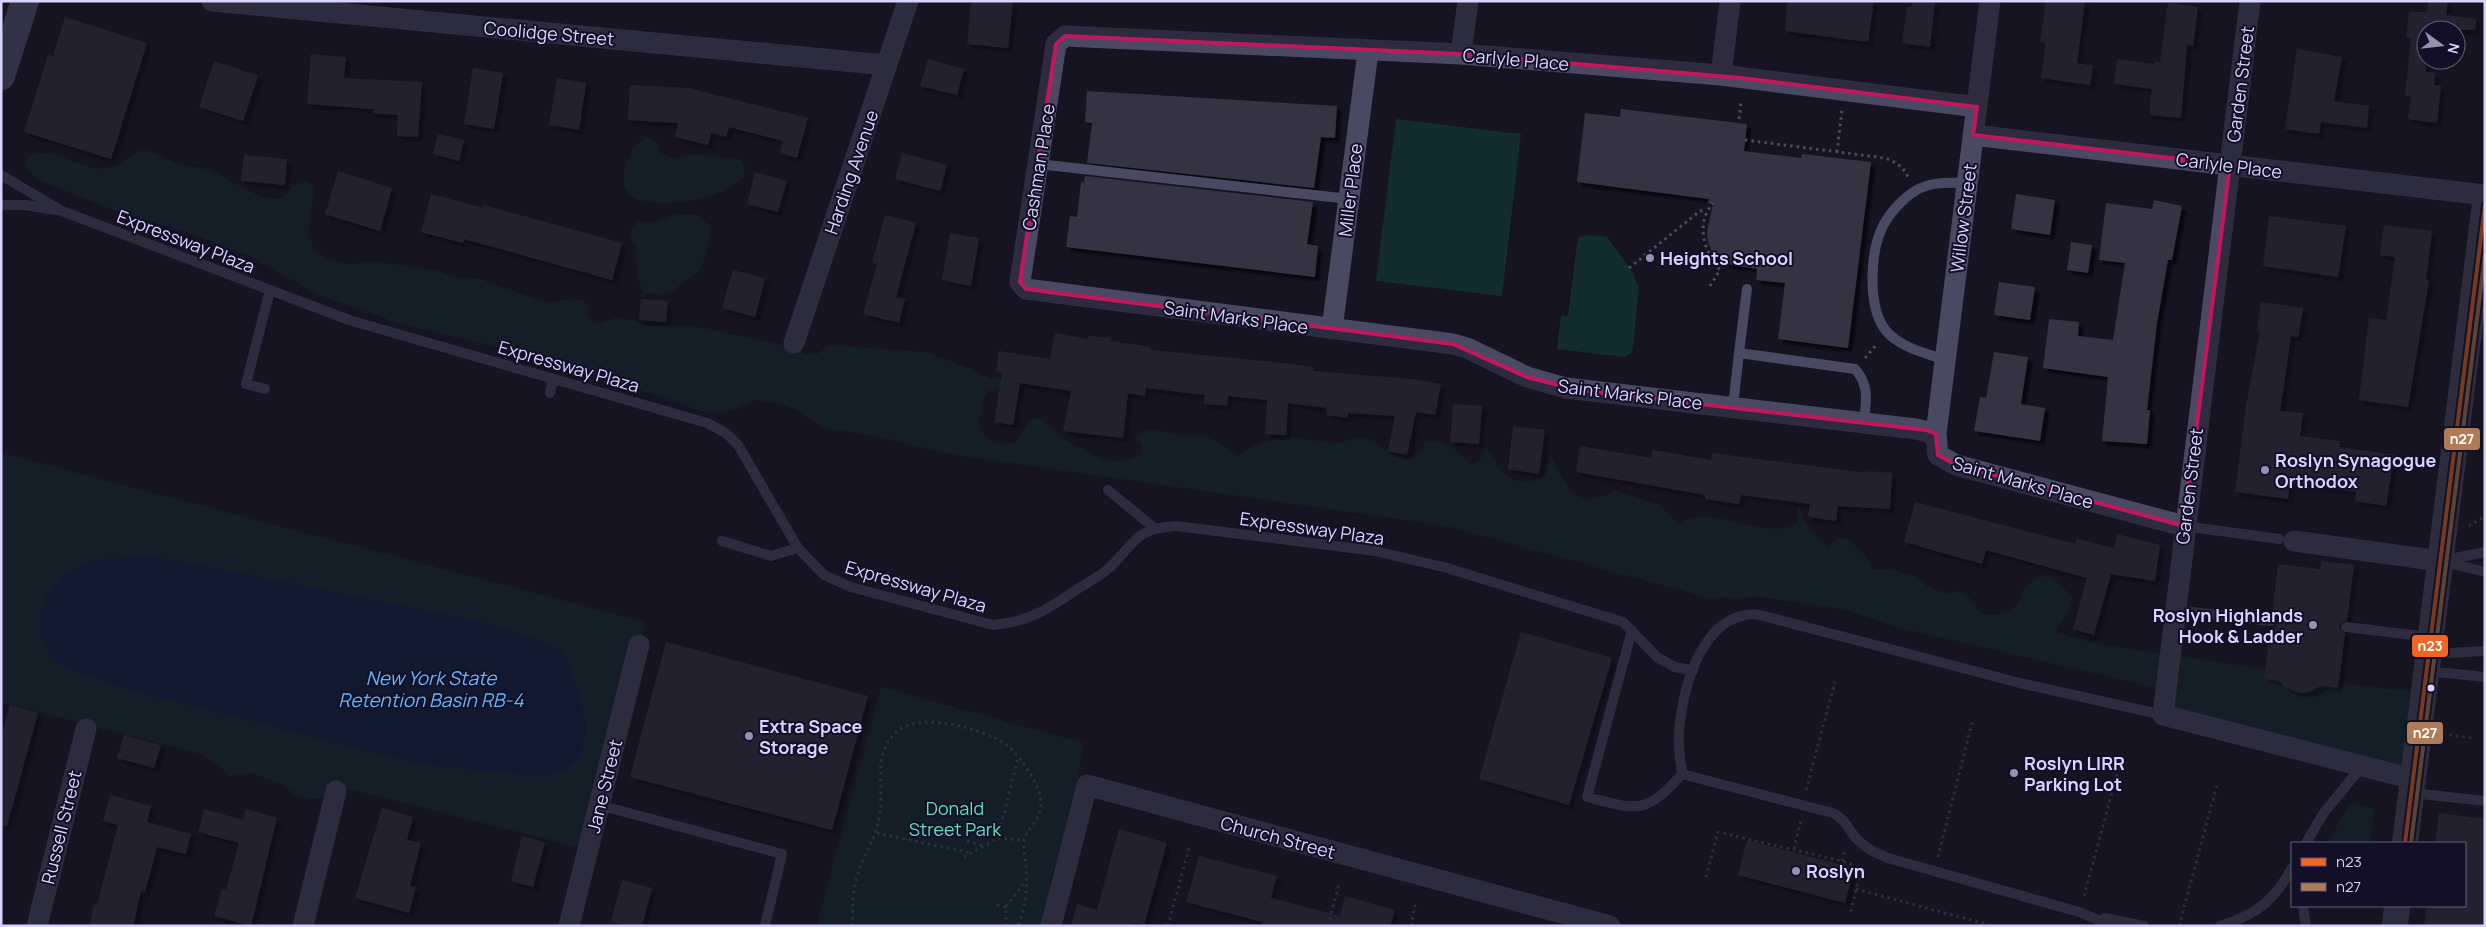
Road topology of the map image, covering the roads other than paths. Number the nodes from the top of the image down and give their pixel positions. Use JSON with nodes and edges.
{"nodes":[{"id":1,"x":25,"y":1,"type":"edge"},
{"id":2,"x":212,"y":1,"type":"edge"},
{"id":3,"x":908,"y":1,"type":"edge"},
{"id":4,"x":1468,"y":1,"type":"edge"},
{"id":5,"x":1730,"y":1,"type":"edge"},
{"id":6,"x":1990,"y":1,"type":"edge"},
{"id":7,"x":2250,"y":1,"type":"edge"},
{"id":8,"x":1056,"y":44,"type":"joint"},
{"id":9,"x":1368,"y":52,"type":"junction"},
{"id":10,"x":1461,"y":54,"type":"junction"},
{"id":11,"x":887,"y":66,"type":"junction"},
{"id":12,"x":1721,"y":75,"type":"junction"},
{"id":13,"x":1,"y":76,"type":"edge"},
{"id":14,"x":1977,"y":107,"type":"junction"},
{"id":15,"x":1973,"y":135,"type":"junction"},
{"id":16,"x":1038,"y":164,"type":"junction"},
{"id":17,"x":2230,"y":165,"type":"junction"},
{"id":18,"x":1,"y":175,"type":"edge"},
{"id":19,"x":1967,"y":183,"type":"junction"},
{"id":20,"x":2485,"y":195,"type":"edge"},
{"id":21,"x":1349,"y":199,"type":"junction"},
{"id":22,"x":2485,"y":203,"type":"edge"},
{"id":23,"x":1,"y":205,"type":"edge"},
{"id":24,"x":62,"y":211,"type":"junction"},
{"id":25,"x":1026,"y":289,"type":"joint"},
{"id":26,"x":1747,"y":289,"type":"dead end"},
{"id":27,"x":270,"y":290,"type":"junction"},
{"id":28,"x":1332,"y":329,"type":"junction"},
{"id":29,"x":794,"y":343,"type":"dead end"},
{"id":30,"x":1739,"y":352,"type":"junction"},
{"id":31,"x":1946,"y":360,"type":"junction"},
{"id":32,"x":553,"y":379,"type":"junction"},
{"id":33,"x":265,"y":389,"type":"dead end"},
{"id":34,"x":550,"y":393,"type":"dead end"},
{"id":35,"x":1733,"y":406,"type":"junction"},
{"id":36,"x":1864,"y":422,"type":"junction"},
{"id":37,"x":1936,"y":434,"type":"junction"},
{"id":38,"x":1108,"y":490,"type":"dead end"},
{"id":39,"x":2184,"y":526,"type":"junction"},
{"id":40,"x":1154,"y":528,"type":"junction"},
{"id":41,"x":2286,"y":540,"type":"joint"},
{"id":42,"x":722,"y":541,"type":"dead end"},
{"id":43,"x":798,"y":548,"type":"junction"},
{"id":44,"x":2485,"y":552,"type":"edge"},
{"id":45,"x":2440,"y":561,"type":"junction"},
{"id":46,"x":2485,"y":572,"type":"edge"},
{"id":47,"x":2175,"y":610,"type":"junction"},
{"id":48,"x":2271,"y":621,"type":"dead end"},
{"id":49,"x":2346,"y":626,"type":"dead end"},
{"id":50,"x":1632,"y":630,"type":"junction"},
{"id":51,"x":639,"y":646,"type":"dead end"},
{"id":52,"x":2485,"y":651,"type":"edge"},
{"id":53,"x":2429,"y":654,"type":"junction"},
{"id":54,"x":1693,"y":671,"type":"junction"},
{"id":55,"x":2485,"y":677,"type":"edge"},
{"id":56,"x":2163,"y":715,"type":"junction"},
{"id":57,"x":86,"y":729,"type":"dead end"},
{"id":58,"x":2362,"y":766,"type":"junction"},
{"id":59,"x":1682,"y":774,"type":"junction"},
{"id":60,"x":2412,"y":786,"type":"junction"},
{"id":61,"x":336,"y":791,"type":"dead end"},
{"id":62,"x":2485,"y":801,"type":"edge"},
{"id":63,"x":599,"y":805,"type":"junction"},
{"id":64,"x":2307,"y":842,"type":"edge"},
{"id":65,"x":2405,"y":842,"type":"edge"},
{"id":66,"x":2291,"y":870,"type":"edge"},
{"id":67,"x":2303,"y":907,"type":"edge"},
{"id":68,"x":2397,"y":907,"type":"edge"},
{"id":69,"x":2079,"y":912,"type":"junction"},
{"id":70,"x":37,"y":926,"type":"edge"},
{"id":71,"x":303,"y":926,"type":"edge"},
{"id":72,"x":569,"y":926,"type":"edge"},
{"id":73,"x":765,"y":926,"type":"edge"},
{"id":74,"x":1051,"y":926,"type":"edge"},
{"id":75,"x":1610,"y":926,"type":"edge"},
{"id":76,"x":2113,"y":926,"type":"edge"},
{"id":77,"x":2144,"y":926,"type":"edge"},
{"id":78,"x":2220,"y":926,"type":"edge"},
{"id":79,"x":2306,"y":926,"type":"edge"},
{"id":80,"x":2396,"y":926,"type":"edge"}],
"edges":[{"from":1,"to":13,"type":"main road"},
{"from":2,"to":11,"type":"street","name":"Coolidge Street"},
{"from":3,"to":11,"type":"street","name":"Harding Avenue"},
{"from":4,"to":10,"type":"street"},
{"from":5,"to":12,"type":"street"},
{"from":6,"to":14,"type":"street","name":"Willow Street"},
{"from":7,"to":17,"type":"street","name":"Garden Street"},
{"from":8,"to":9,"type":"street","name":"Carlyle Place"},
{"from":8,"to":16,"type":"street","name":"Cashman Place"},
{"from":9,"to":10,"type":"street","name":"Carlyle Place"},
{"from":9,"to":21,"type":"street","name":"Miller Place"},
{"from":10,"to":12,"type":"street","name":"Carlyle Place"},
{"from":11,"to":29,"type":"street","name":"Harding Avenue"},
{"from":12,"to":14,"type":"street","name":"Carlyle Place"},
{"from":14,"to":15,"type":"street","name":"Willow Street"},
{"from":15,"to":17,"type":"street","name":"Carlyle Place"},
{"from":15,"to":19,"type":"street","name":"Willow Street"},
{"from":16,"to":21,"type":"lane"},
{"from":16,"to":25,"type":"street","name":"Cashman Place"},
{"from":17,"to":20,"type":"street","name":"Carlyle Place"},
{"from":17,"to":39,"type":"street","name":"Garden Street"},
{"from":18,"to":24,"type":"lane","name":"Expressway Plaza"},
{"from":19,"to":31,"type":"street","name":"Willow Street"},
{"from":19,"to":31,"type":"lane"},
{"from":21,"to":28,"type":"street","name":"Miller Place"},
{"from":22,"to":45,"type":"street"},
{"from":23,"to":24,"type":"lane","name":"Expressway Plaza"},
{"from":24,"to":27,"type":"lane","name":"Expressway Plaza"},
{"from":25,"to":28,"type":"street","name":"Saint Marks Place"},
{"from":26,"to":30,"type":"lane"},
{"from":27,"to":32,"type":"lane","name":"Expressway Plaza"},
{"from":27,"to":33,"type":"lane"},
{"from":28,"to":35,"type":"street","name":"Saint Marks Place"},
{"from":30,"to":35,"type":"lane"},
{"from":30,"to":36,"type":"lane"},
{"from":31,"to":37,"type":"street","name":"Willow Street"},
{"from":32,"to":34,"type":"lane"},
{"from":32,"to":43,"type":"lane","name":"Expressway Plaza"},
{"from":35,"to":36,"type":"street","name":"Saint Marks Place"},
{"from":36,"to":37,"type":"street","name":"Saint Marks Place"},
{"from":37,"to":39,"type":"street","name":"Saint Marks Place"},
{"from":38,"to":40,"type":"lane"},
{"from":39,"to":41,"type":"lane"},
{"from":39,"to":47,"type":"street","name":"Garden Street"},
{"from":40,"to":43,"type":"lane","name":"Expressway Plaza"},
{"from":40,"to":50,"type":"lane","name":"Expressway Plaza"},
{"from":41,"to":45,"type":"street"},
{"from":42,"to":43,"type":"lane"},
{"from":44,"to":45,"type":"lane"},
{"from":45,"to":46,"type":"lane"},
{"from":45,"to":53,"type":"street"},
{"from":47,"to":48,"type":"lane"},
{"from":47,"to":56,"type":"street","name":"Garden Street"},
{"from":49,"to":53,"type":"lane"},
{"from":50,"to":54,"type":"lane","name":"Expressway Plaza"},
{"from":50,"to":59,"type":"lane"},
{"from":51,"to":63,"type":"street","name":"Jane Street"},
{"from":52,"to":53,"type":"lane"},
{"from":53,"to":55,"type":"lane"},
{"from":53,"to":60,"type":"street"},
{"from":54,"to":56,"type":"lane"},
{"from":54,"to":59,"type":"lane"},
{"from":56,"to":58,"type":"street"},
{"from":57,"to":70,"type":"street","name":"Russell Street"},
{"from":58,"to":60,"type":"street"},
{"from":58,"to":64,"type":"lane"},
{"from":59,"to":69,"type":"lane"},
{"from":60,"to":62,"type":"lane"},
{"from":60,"to":65,"type":"street"},
{"from":61,"to":71,"type":"street"},
{"from":63,"to":72,"type":"street","name":"Jane Street"},
{"from":63,"to":73,"type":"lane"},
{"from":66,"to":78,"type":"lane"},
{"from":67,"to":79,"type":"lane"},
{"from":68,"to":80,"type":"street"},
{"from":69,"to":76,"type":"lane"},
{"from":69,"to":77,"type":"lane"},
{"from":74,"to":75,"type":"street","name":"Church Street"}]}
